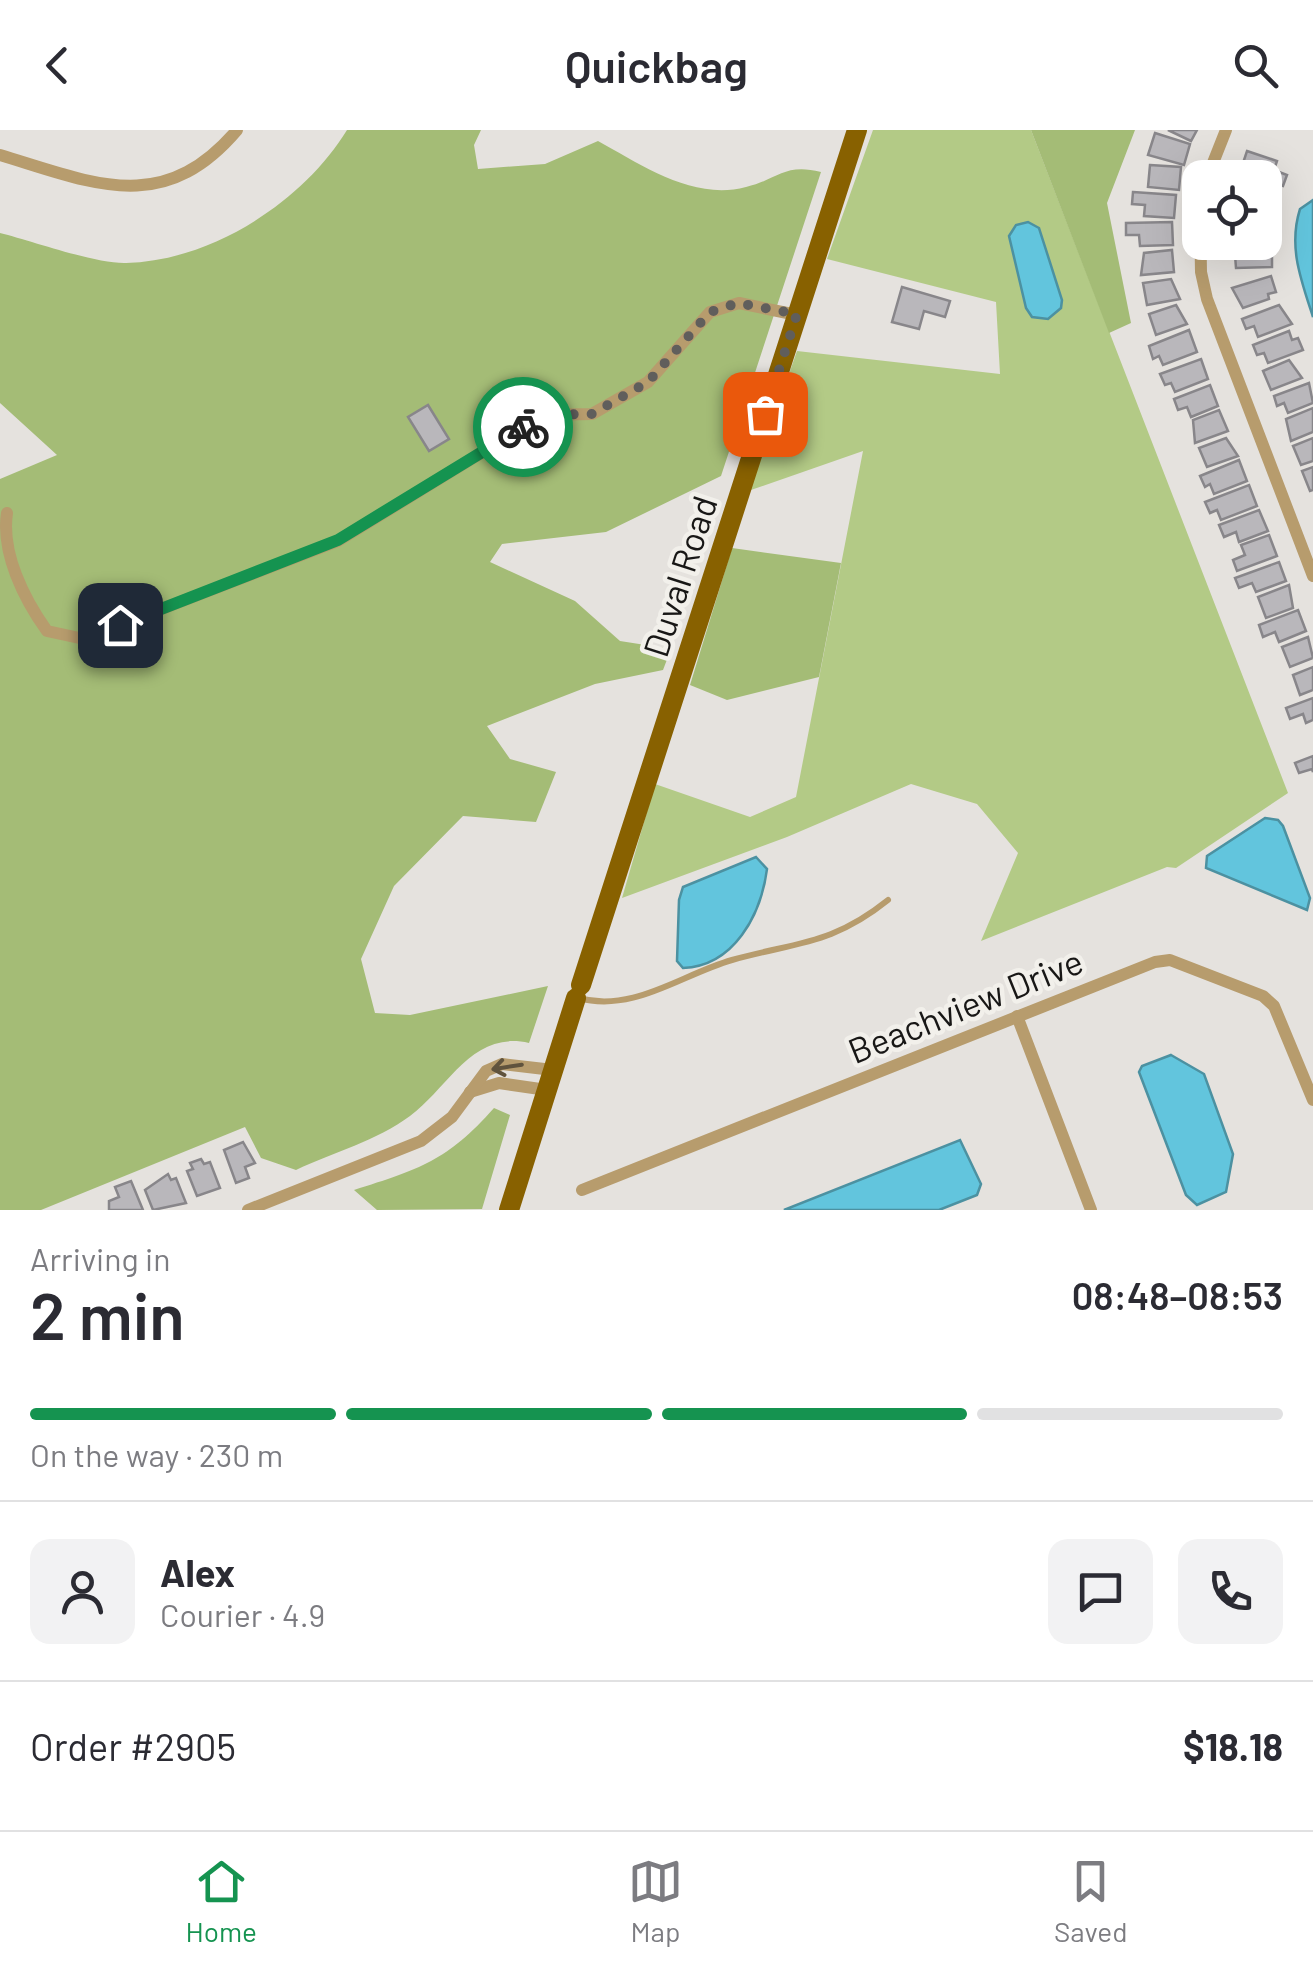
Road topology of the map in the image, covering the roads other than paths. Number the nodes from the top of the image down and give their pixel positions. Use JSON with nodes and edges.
{"nodes":[{"id":1,"x":237,"y":130,"type":"edge"},
{"id":2,"x":857,"y":130,"type":"edge"},
{"id":3,"x":1226,"y":130,"type":"edge"},
{"id":4,"x":0,"y":155,"type":"edge"},
{"id":5,"x":1214,"y":160,"type":"edge"},
{"id":6,"x":1204,"y":260,"type":"edge"},
{"id":7,"x":797,"y":314,"type":"junction"},
{"id":8,"x":7,"y":513,"type":"dead end"},
{"id":9,"x":1313,"y":576,"type":"edge"},
{"id":10,"x":888,"y":900,"type":"dead end"},
{"id":11,"x":579,"y":992,"type":"junction"},
{"id":12,"x":1017,"y":1016,"type":"junction"},
{"id":13,"x":550,"y":1080,"type":"junction"},
{"id":14,"x":470,"y":1092,"type":"junction"},
{"id":15,"x":1313,"y":1100,"type":"edge"},
{"id":16,"x":582,"y":1190,"type":"dead end"},
{"id":17,"x":264,"y":1207,"type":"edge"},
{"id":18,"x":248,"y":1210,"type":"edge"},
{"id":19,"x":509,"y":1210,"type":"edge"},
{"id":20,"x":1090,"y":1210,"type":"edge"}],
"edges":[{"from":1,"to":4,"type":"street"},
{"from":2,"to":7,"type":"main road","name":"Duval Road"},
{"from":3,"to":5,"type":"street"},
{"from":6,"to":9,"type":"street"},
{"from":7,"to":8,"type":"street"},
{"from":7,"to":11,"type":"main road","name":"Duval Road"},
{"from":10,"to":11,"type":"lane"},
{"from":11,"to":13,"type":"main road","name":"Duval Road"},
{"from":12,"to":15,"type":"street","name":"Beachview Drive"},
{"from":12,"to":16,"type":"street","name":"Beachview Drive"},
{"from":12,"to":20,"type":"street"},
{"from":13,"to":14,"type":"street"},
{"from":13,"to":14,"type":"street","one_way":true},
{"from":13,"to":19,"type":"main road","name":"Duval Road"},
{"from":14,"to":17,"type":"street"},
{"from":17,"to":18,"type":"street"}]}
